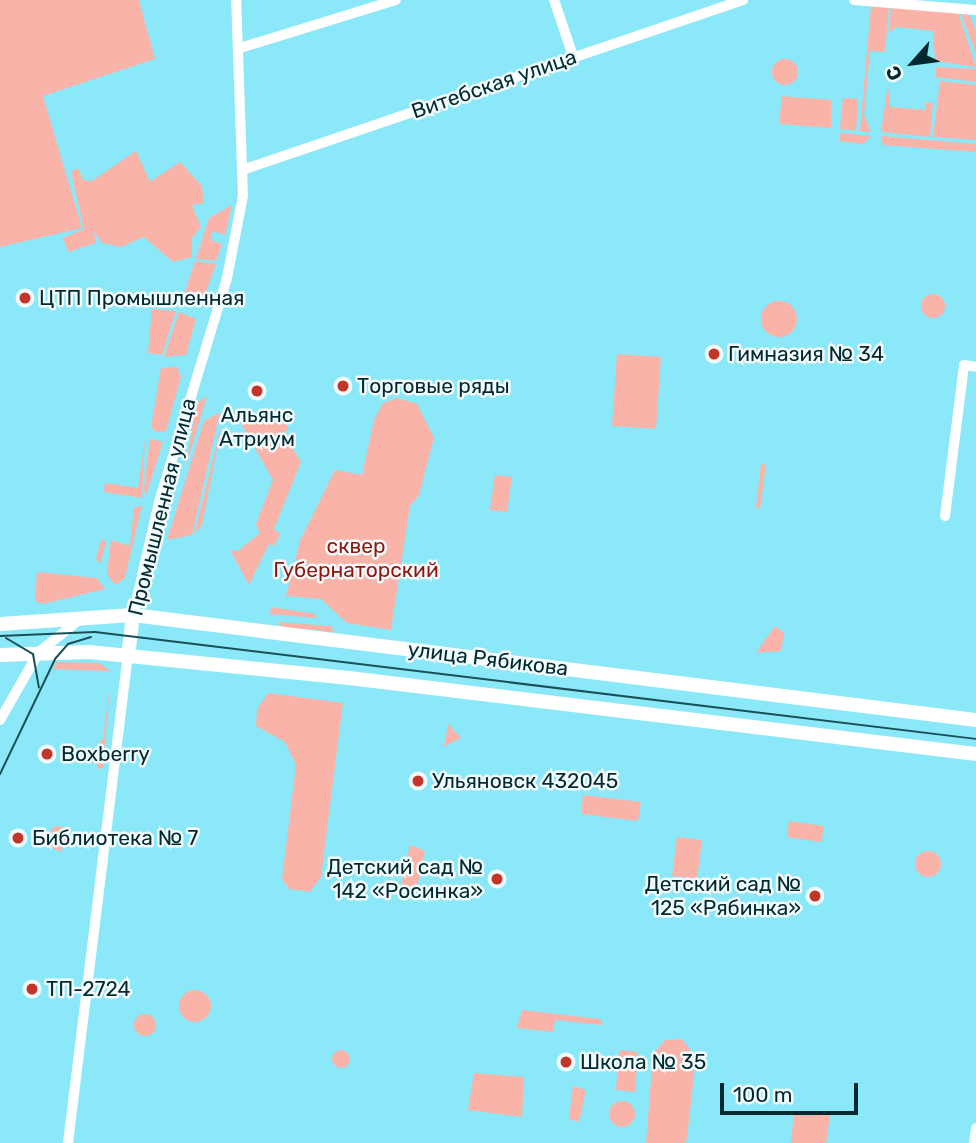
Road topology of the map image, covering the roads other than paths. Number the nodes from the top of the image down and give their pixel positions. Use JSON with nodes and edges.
{"nodes":[{"id":1,"x":236,"y":0,"type":"edge"},
{"id":2,"x":396,"y":0,"type":"edge"},
{"id":3,"x":554,"y":0,"type":"edge"},
{"id":4,"x":743,"y":0,"type":"edge"},
{"id":5,"x":854,"y":0,"type":"edge"},
{"id":6,"x":972,"y":0,"type":"edge"},
{"id":7,"x":976,"y":11,"type":"edge"},
{"id":8,"x":240,"y":48,"type":"junction"},
{"id":9,"x":573,"y":56,"type":"junction"},
{"id":10,"x":245,"y":170,"type":"junction"},
{"id":11,"x":976,"y":366,"type":"edge"},
{"id":12,"x":944,"y":516,"type":"dead end"},
{"id":13,"x":95,"y":615,"type":"junction"},
{"id":14,"x":133,"y":615,"type":"junction"},
{"id":15,"x":0,"y":624,"type":"edge"},
{"id":16,"x":39,"y":652,"type":"junction"},
{"id":17,"x":0,"y":655,"type":"edge"},
{"id":18,"x":128,"y":657,"type":"junction"},
{"id":19,"x":5,"y":699,"type":"edge"},
{"id":20,"x":0,"y":720,"type":"edge"},
{"id":21,"x":976,"y":720,"type":"edge"},
{"id":22,"x":976,"y":754,"type":"edge"},
{"id":23,"x":976,"y":1128,"type":"edge"},
{"id":24,"x":68,"y":1143,"type":"edge"},
{"id":25,"x":974,"y":1143,"type":"edge"}],
"edges":[{"from":1,"to":8,"type":"street","name":"Промышленная улица"},
{"from":2,"to":8,"type":"street"},
{"from":3,"to":9,"type":"street"},
{"from":4,"to":9,"type":"street","name":"Витебская улица"},
{"from":5,"to":7,"type":"street"},
{"from":6,"to":7,"type":"street"},
{"from":8,"to":10,"type":"street","name":"Промышленная улица"},
{"from":9,"to":10,"type":"street","name":"Витебская улица"},
{"from":10,"to":14,"type":"street","name":"Промышленная улица"},
{"from":11,"to":12,"type":"street"},
{"from":13,"to":14,"type":"main road","name":"улица Рябикова"},
{"from":13,"to":15,"type":"main road","name":"улица Рябикова"},
{"from":13,"to":16,"type":"street"},
{"from":14,"to":18,"type":"main road","name":"Промышленная улица"},
{"from":14,"to":21,"type":"main road","name":"улица Рябикова"},
{"from":16,"to":17,"type":"main road","name":"улица Рябикова"},
{"from":16,"to":18,"type":"main road","name":"улица Рябикова"},
{"from":16,"to":19,"type":"street"},
{"from":18,"to":22,"type":"main road","name":"улица Рябикова"},
{"from":18,"to":24,"type":"street","name":"Промышленная улица"},
{"from":19,"to":20,"type":"street"},
{"from":23,"to":25,"type":"street"}]}
